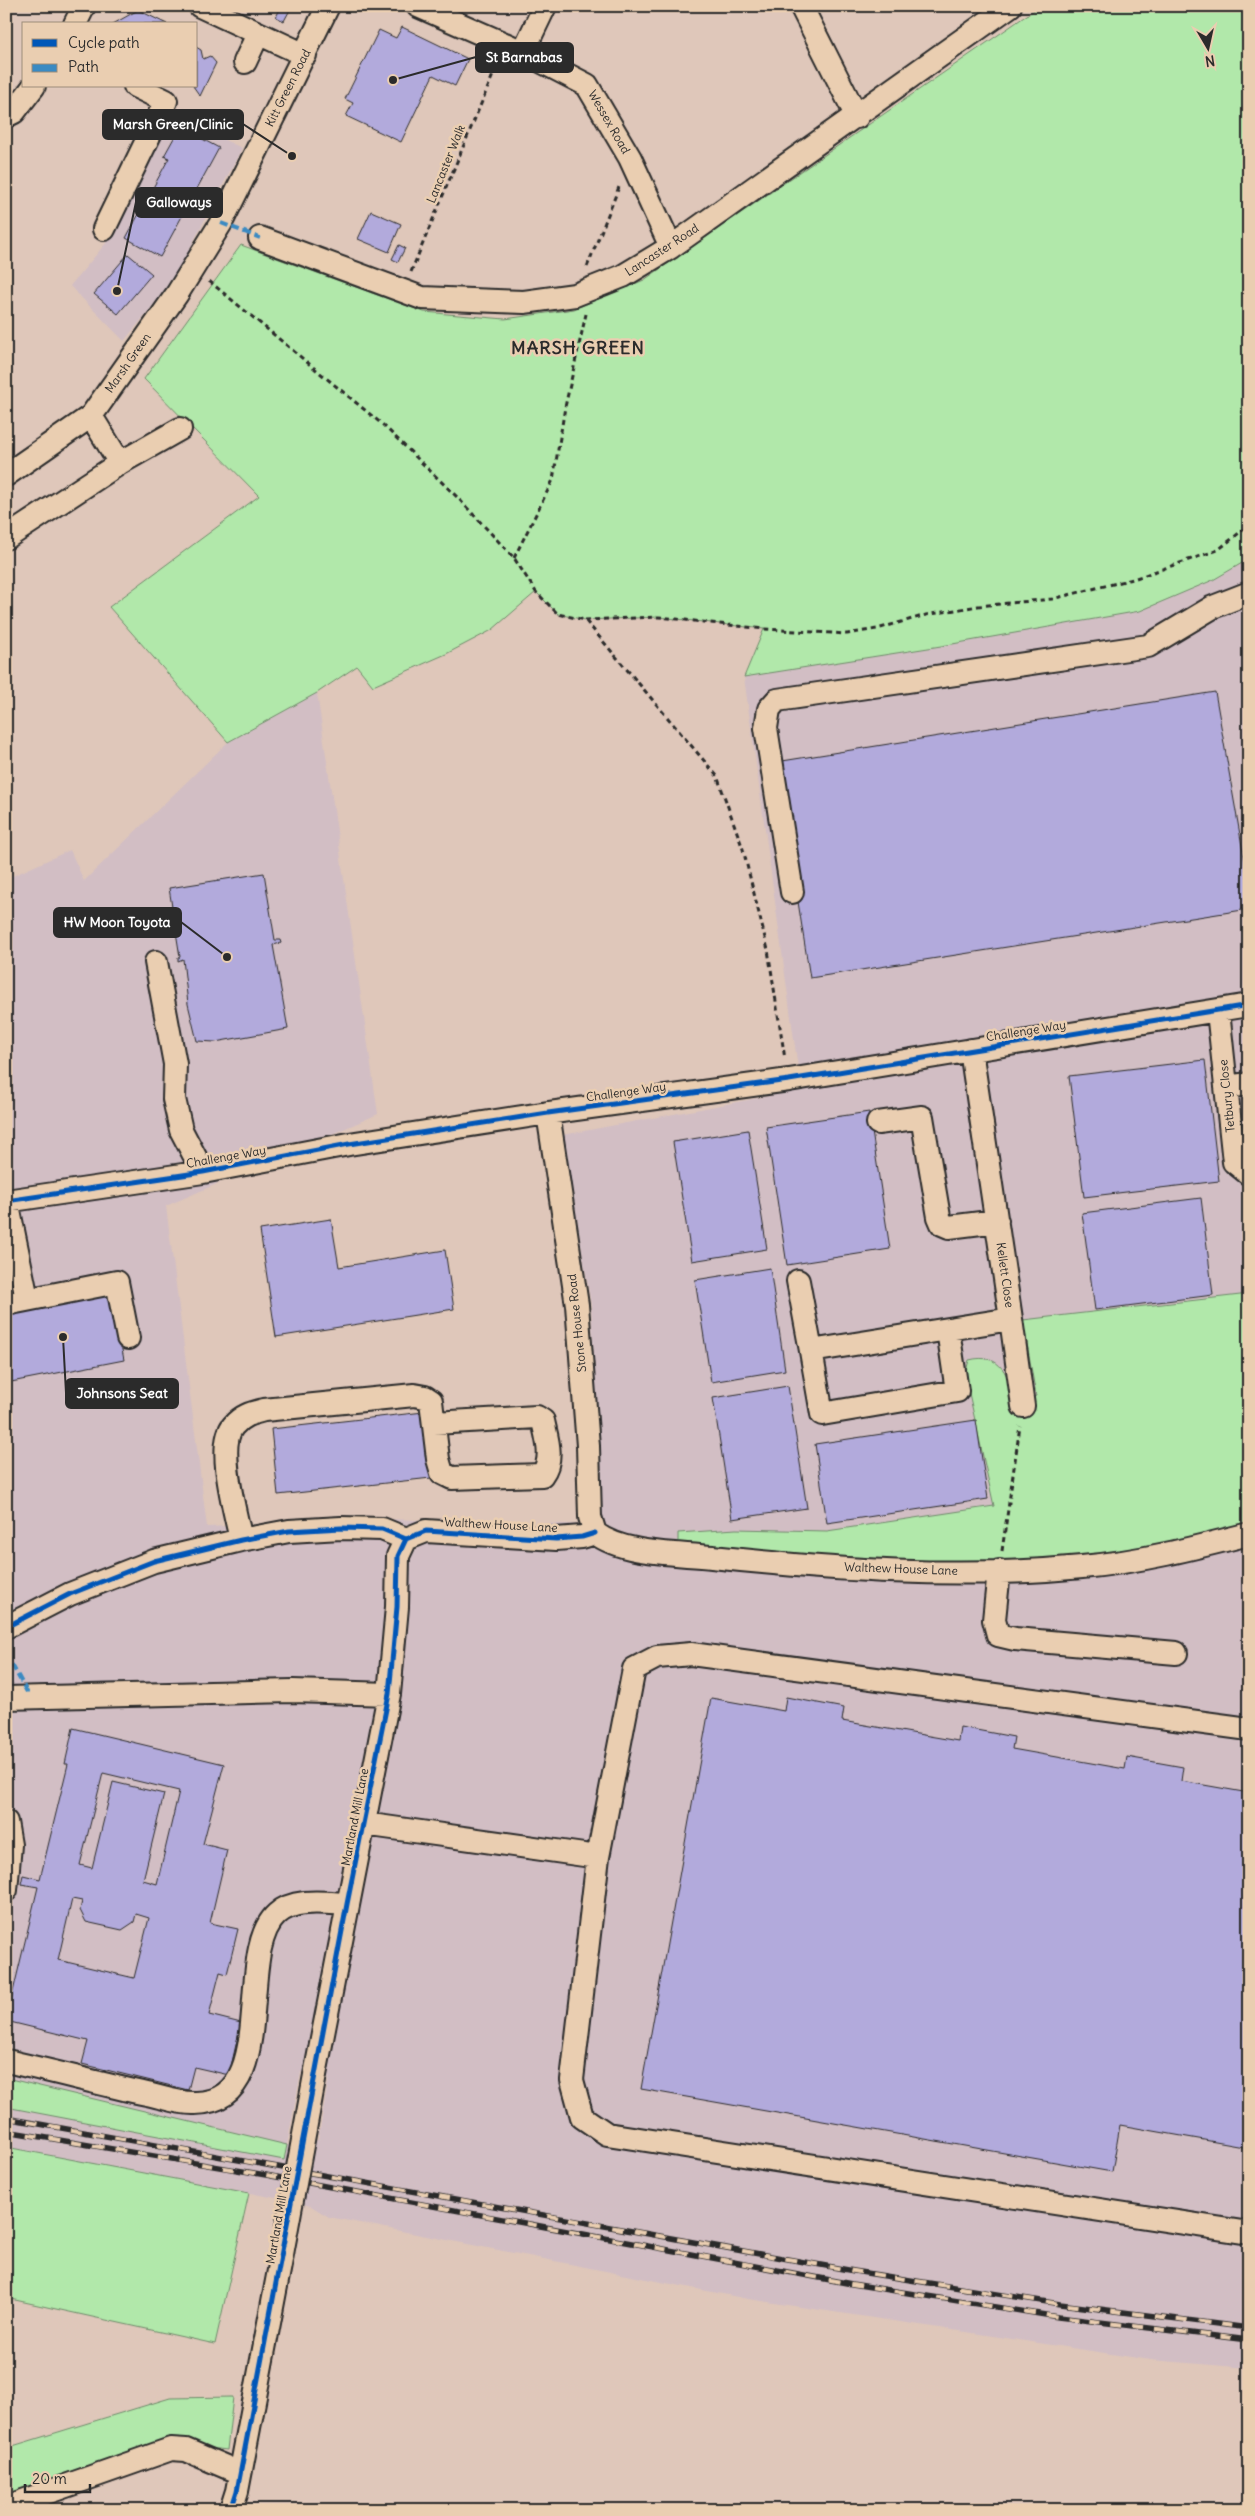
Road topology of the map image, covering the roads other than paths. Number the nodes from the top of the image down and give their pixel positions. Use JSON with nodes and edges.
{"nodes":[{"id":1,"x":84,"y":6,"type":"edge"},
{"id":2,"x":200,"y":6,"type":"edge"},
{"id":3,"x":328,"y":6,"type":"edge"},
{"id":4,"x":418,"y":6,"type":"edge"},
{"id":5,"x":545,"y":6,"type":"edge"},
{"id":6,"x":801,"y":6,"type":"edge"},
{"id":7,"x":1003,"y":8,"type":"edge"},
{"id":8,"x":76,"y":22,"type":"edge"},
{"id":9,"x":258,"y":34,"type":"junction"},
{"id":10,"x":514,"y":48,"type":"junction"},
{"id":11,"x":305,"y":55,"type":"junction"},
{"id":12,"x":245,"y":62,"type":"dead end"},
{"id":13,"x":32,"y":88,"type":"edge"},
{"id":14,"x":138,"y":88,"type":"edge"},
{"id":15,"x":6,"y":116,"type":"edge"},
{"id":16,"x":857,"y":117,"type":"junction"},
{"id":17,"x":221,"y":223,"type":"joint"},
{"id":18,"x":104,"y":229,"type":"dead end"},
{"id":19,"x":260,"y":238,"type":"dead end"},
{"id":20,"x":670,"y":247,"type":"junction"},
{"id":21,"x":91,"y":416,"type":"junction"},
{"id":22,"x":180,"y":429,"type":"dead end"},
{"id":23,"x":120,"y":463,"type":"junction"},
{"id":24,"x":7,"y":474,"type":"edge"},
{"id":25,"x":6,"y":538,"type":"edge"},
{"id":26,"x":1249,"y":593,"type":"edge"},
{"id":27,"x":792,"y":892,"type":"dead end"},
{"id":28,"x":156,"y":962,"type":"dead end"},
{"id":29,"x":1249,"y":1005,"type":"edge"},
{"id":30,"x":1218,"y":1011,"type":"junction"},
{"id":31,"x":971,"y":1050,"type":"junction"},
{"id":32,"x":1249,"y":1084,"type":"edge"},
{"id":33,"x":1226,"y":1087,"type":"junction"},
{"id":34,"x":548,"y":1113,"type":"junction"},
{"id":35,"x":878,"y":1123,"type":"dead end"},
{"id":36,"x":203,"y":1172,"type":"junction"},
{"id":37,"x":1249,"y":1174,"type":"edge"},
{"id":38,"x":6,"y":1201,"type":"edge"},
{"id":39,"x":997,"y":1221,"type":"junction"},
{"id":40,"x":798,"y":1281,"type":"dead end"},
{"id":41,"x":17,"y":1302,"type":"edge"},
{"id":42,"x":1011,"y":1319,"type":"junction"},
{"id":43,"x":948,"y":1330,"type":"junction"},
{"id":44,"x":128,"y":1338,"type":"dead end"},
{"id":45,"x":811,"y":1351,"type":"junction"},
{"id":46,"x":1023,"y":1406,"type":"road end"},
{"id":47,"x":434,"y":1423,"type":"junction"},
{"id":48,"x":595,"y":1533,"type":"junction"},
{"id":49,"x":1249,"y":1534,"type":"edge"},
{"id":50,"x":406,"y":1539,"type":"junction"},
{"id":51,"x":240,"y":1540,"type":"junction"},
{"id":52,"x":999,"y":1571,"type":"junction"},
{"id":53,"x":6,"y":1626,"type":"edge"},
{"id":54,"x":1176,"y":1653,"type":"dead end"},
{"id":55,"x":389,"y":1694,"type":"junction"},
{"id":56,"x":6,"y":1698,"type":"edge"},
{"id":57,"x":1249,"y":1729,"type":"edge"},
{"id":58,"x":6,"y":1822,"type":"edge"},
{"id":59,"x":364,"y":1824,"type":"junction"},
{"id":60,"x":598,"y":1857,"type":"junction"},
{"id":61,"x":6,"y":1890,"type":"edge"},
{"id":62,"x":347,"y":1904,"type":"junction"},
{"id":63,"x":6,"y":2061,"type":"edge"},
{"id":64,"x":1249,"y":2233,"type":"edge"},
{"id":65,"x":240,"y":2472,"type":"junction"},
{"id":66,"x":6,"y":2507,"type":"edge"},
{"id":67,"x":231,"y":2510,"type":"edge"}],
"edges":[{"from":1,"to":8,"type":"street"},
{"from":2,"to":9,"type":"street"},
{"from":3,"to":11,"type":"street","name":"Kitt Green Road"},
{"from":4,"to":10,"type":"street","name":"Wessex Road"},
{"from":5,"to":10,"type":"street"},
{"from":6,"to":16,"type":"street"},
{"from":7,"to":16,"type":"street","name":"Lancaster Road"},
{"from":9,"to":11,"type":"street"},
{"from":9,"to":12,"type":"street"},
{"from":10,"to":20,"type":"street","name":"Wessex Road"},
{"from":11,"to":17,"type":"street","name":"Kitt Green Road"},
{"from":13,"to":15,"type":"street"},
{"from":14,"to":18,"type":"street"},
{"from":16,"to":20,"type":"street","name":"Lancaster Road"},
{"from":17,"to":21,"type":"street","name":"Marsh Green"},
{"from":19,"to":20,"type":"street","name":"Lancaster Road"},
{"from":21,"to":23,"type":"street"},
{"from":21,"to":24,"type":"street","name":"Marsh Green"},
{"from":22,"to":23,"type":"street"},
{"from":23,"to":25,"type":"street"},
{"from":26,"to":27,"type":"street"},
{"from":28,"to":36,"type":"street"},
{"from":29,"to":30,"type":"street","name":"Challenge Way"},
{"from":30,"to":31,"type":"street","name":"Challenge Way"},
{"from":30,"to":33,"type":"street","name":"Tetbury Close"},
{"from":31,"to":34,"type":"street","name":"Challenge Way"},
{"from":31,"to":39,"type":"street","name":"Kellett Close"},
{"from":32,"to":33,"type":"street"},
{"from":33,"to":37,"type":"street","name":"Tetbury Close"},
{"from":34,"to":36,"type":"street","name":"Challenge Way"},
{"from":34,"to":48,"type":"street","name":"Stone House Road"},
{"from":35,"to":39,"type":"street"},
{"from":36,"to":38,"type":"street","name":"Challenge Way"},
{"from":38,"to":41,"type":"street"},
{"from":39,"to":42,"type":"street","name":"Kellett Close"},
{"from":40,"to":45,"type":"street"},
{"from":41,"to":44,"type":"street"},
{"from":42,"to":43,"type":"street","name":"Kellett Close"},
{"from":42,"to":46,"type":"street"},
{"from":43,"to":45,"type":"street","name":"Kellett Close"},
{"from":43,"to":45,"type":"street"},
{"from":47,"to":47,"type":"street"},
{"from":47,"to":51,"type":"street"},
{"from":48,"to":50,"type":"street","name":"Walthew House Lane"},
{"from":48,"to":52,"type":"street","name":"Walthew House Lane"},
{"from":49,"to":52,"type":"street","name":"Walthew House Lane"},
{"from":50,"to":51,"type":"street"},
{"from":50,"to":55,"type":"street","name":"Martland Mill Lane"},
{"from":51,"to":53,"type":"street"},
{"from":52,"to":54,"type":"street"},
{"from":55,"to":56,"type":"street"},
{"from":55,"to":59,"type":"street","name":"Martland Mill Lane"},
{"from":57,"to":60,"type":"street"},
{"from":58,"to":61,"type":"street"},
{"from":59,"to":60,"type":"street"},
{"from":59,"to":62,"type":"street","name":"Martland Mill Lane"},
{"from":60,"to":64,"type":"street"},
{"from":62,"to":63,"type":"street"},
{"from":62,"to":65,"type":"street","name":"Martland Mill Lane","bridge":true},
{"from":65,"to":66,"type":"street"},
{"from":65,"to":67,"type":"street","name":"Martland Mill Lane"}]}
